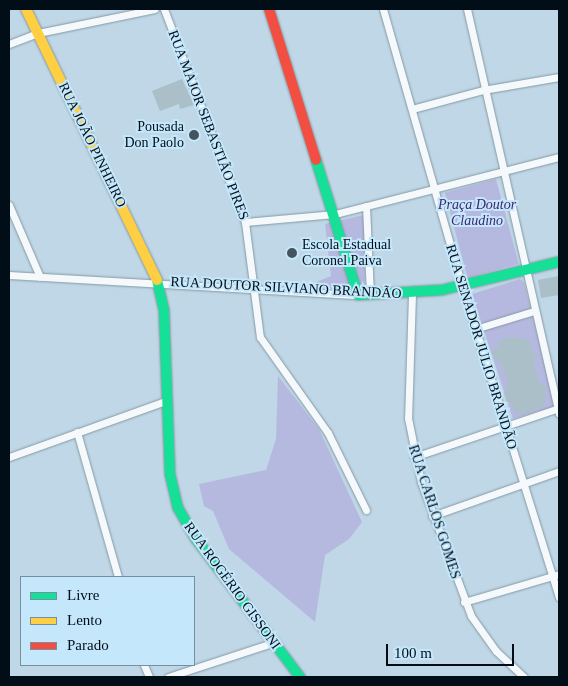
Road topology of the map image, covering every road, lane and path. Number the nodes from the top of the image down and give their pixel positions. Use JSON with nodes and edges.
{"nodes":[{"id":1,"x":26,"y":9,"type":"edge"},
{"id":2,"x":155,"y":9,"type":"edge"},
{"id":3,"x":164,"y":9,"type":"edge"},
{"id":4,"x":269,"y":9,"type":"edge"},
{"id":5,"x":383,"y":9,"type":"edge"},
{"id":6,"x":467,"y":9,"type":"edge"},
{"id":7,"x":38,"y":33,"type":"junction"},
{"id":8,"x":9,"y":44,"type":"edge"},
{"id":9,"x":559,"y":77,"type":"edge"},
{"id":10,"x":483,"y":90,"type":"junction"},
{"id":11,"x":412,"y":109,"type":"junction"},
{"id":12,"x":559,"y":157,"type":"edge"},
{"id":13,"x":502,"y":171,"type":"junction"},
{"id":14,"x":433,"y":189,"type":"junction"},
{"id":15,"x":9,"y":205,"type":"edge"},
{"id":16,"x":366,"y":206,"type":"junction"},
{"id":17,"x":335,"y":214,"type":"junction"},
{"id":18,"x":245,"y":222,"type":"junction"},
{"id":19,"x":559,"y":262,"type":"edge"},
{"id":20,"x":525,"y":270,"type":"junction"},
{"id":21,"x":9,"y":275,"type":"edge"},
{"id":22,"x":40,"y":277,"type":"junction"},
{"id":23,"x":158,"y":282,"type":"junction"},
{"id":24,"x":251,"y":286,"type":"junction"},
{"id":25,"x":462,"y":286,"type":"junction"},
{"id":26,"x":358,"y":294,"type":"junction"},
{"id":27,"x":412,"y":294,"type":"junction"},
{"id":28,"x":370,"y":295,"type":"junction"},
{"id":29,"x":534,"y":311,"type":"junction"},
{"id":30,"x":475,"y":329,"type":"junction"},
{"id":31,"x":165,"y":401,"type":"junction"},
{"id":32,"x":559,"y":410,"type":"edge"},
{"id":33,"x":505,"y":426,"type":"junction"},
{"id":34,"x":77,"y":432,"type":"junction"},
{"id":35,"x":9,"y":457,"type":"edge"},
{"id":36,"x":414,"y":457,"type":"junction"},
{"id":37,"x":559,"y":471,"type":"edge"},
{"id":38,"x":524,"y":484,"type":"junction"},
{"id":39,"x":366,"y":510,"type":"dead end"},
{"id":40,"x":432,"y":516,"type":"junction"},
{"id":41,"x":556,"y":575,"type":"edge"},
{"id":42,"x":118,"y":576,"type":"edge"},
{"id":43,"x":559,"y":598,"type":"edge"},
{"id":44,"x":464,"y":602,"type":"junction"},
{"id":45,"x":272,"y":643,"type":"junction"},
{"id":46,"x":168,"y":677,"type":"edge"},
{"id":47,"x":300,"y":677,"type":"edge"},
{"id":48,"x":524,"y":677,"type":"edge"}],
"edges":[{"from":1,"to":7,"type":"street","name":"RUA JOÃO PINHEIRO"},
{"from":2,"to":7,"type":"street"},
{"from":3,"to":18,"type":"street","name":"RUA MAJOR SEBASTIÃO PIRES"},
{"from":4,"to":17,"type":"street"},
{"from":5,"to":11,"type":"street","name":"RUA SENADOR JULIO BRANDÃO"},
{"from":6,"to":10,"type":"street"},
{"from":7,"to":8,"type":"street"},
{"from":7,"to":23,"type":"street","name":"RUA JOÃO PINHEIRO"},
{"from":9,"to":10,"type":"street"},
{"from":10,"to":11,"type":"street"},
{"from":10,"to":13,"type":"street"},
{"from":11,"to":14,"type":"street","name":"RUA SENADOR JULIO BRANDÃO"},
{"from":12,"to":13,"type":"street"},
{"from":13,"to":14,"type":"street"},
{"from":13,"to":20,"type":"street"},
{"from":14,"to":16,"type":"street"},
{"from":14,"to":25,"type":"street","name":"RUA SENADOR JULIO BRANDÃO"},
{"from":15,"to":22,"type":"street"},
{"from":16,"to":17,"type":"street"},
{"from":16,"to":28,"type":"street"},
{"from":17,"to":18,"type":"street"},
{"from":17,"to":26,"type":"street"},
{"from":18,"to":24,"type":"street","name":"RUA MAJOR SEBASTIÃO PIRES"},
{"from":19,"to":20,"type":"street","name":"RUA DOUTOR SILVIANO BRANDÃO"},
{"from":20,"to":25,"type":"street","name":"RUA DOUTOR SILVIANO BRANDÃO"},
{"from":20,"to":29,"type":"street"},
{"from":21,"to":22,"type":"street","name":"RUA DOUTOR SILVIANO BRANDÃO"},
{"from":22,"to":23,"type":"street","name":"RUA DOUTOR SILVIANO BRANDÃO"},
{"from":23,"to":24,"type":"street","name":"RUA DOUTOR SILVIANO BRANDÃO"},
{"from":23,"to":31,"type":"street","name":"RUA ROGÉRIO GISSONI"},
{"from":24,"to":26,"type":"street","name":"RUA DOUTOR SILVIANO BRANDÃO"},
{"from":24,"to":39,"type":"street","name":"RUA MAJOR SEBASTIÃO PIRES"},
{"from":25,"to":27,"type":"street","name":"RUA DOUTOR SILVIANO BRANDÃO"},
{"from":25,"to":30,"type":"street","name":"RUA SENADOR JULIO BRANDÃO"},
{"from":26,"to":28,"type":"street","name":"RUA DOUTOR SILVIANO BRANDÃO"},
{"from":27,"to":28,"type":"street","name":"RUA DOUTOR SILVIANO BRANDÃO"},
{"from":27,"to":36,"type":"street","name":"RUA CARLOS GOMES"},
{"from":29,"to":30,"type":"street"},
{"from":29,"to":32,"type":"street"},
{"from":30,"to":33,"type":"street","name":"RUA SENADOR JULIO BRANDÃO"},
{"from":31,"to":34,"type":"street"},
{"from":31,"to":45,"type":"street","name":"RUA ROGÉRIO GISSONI"},
{"from":32,"to":33,"type":"street"},
{"from":33,"to":36,"type":"street"},
{"from":33,"to":38,"type":"street","name":"RUA SENADOR JULIO BRANDÃO"},
{"from":34,"to":35,"type":"street"},
{"from":34,"to":42,"type":"street"},
{"from":36,"to":40,"type":"street","name":"RUA CARLOS GOMES"},
{"from":37,"to":38,"type":"street"},
{"from":38,"to":40,"type":"street"},
{"from":38,"to":41,"type":"street","name":"RUA SENADOR JULIO BRANDÃO"},
{"from":40,"to":44,"type":"street","name":"RUA CARLOS GOMES"},
{"from":41,"to":43,"type":"street","name":"RUA SENADOR JULIO BRANDÃO"},
{"from":41,"to":44,"type":"street"},
{"from":44,"to":48,"type":"street","name":"RUA CARLOS GOMES"},
{"from":45,"to":46,"type":"street"},
{"from":45,"to":47,"type":"street","name":"RUA ROGÉRIO GISSONI"}]}
